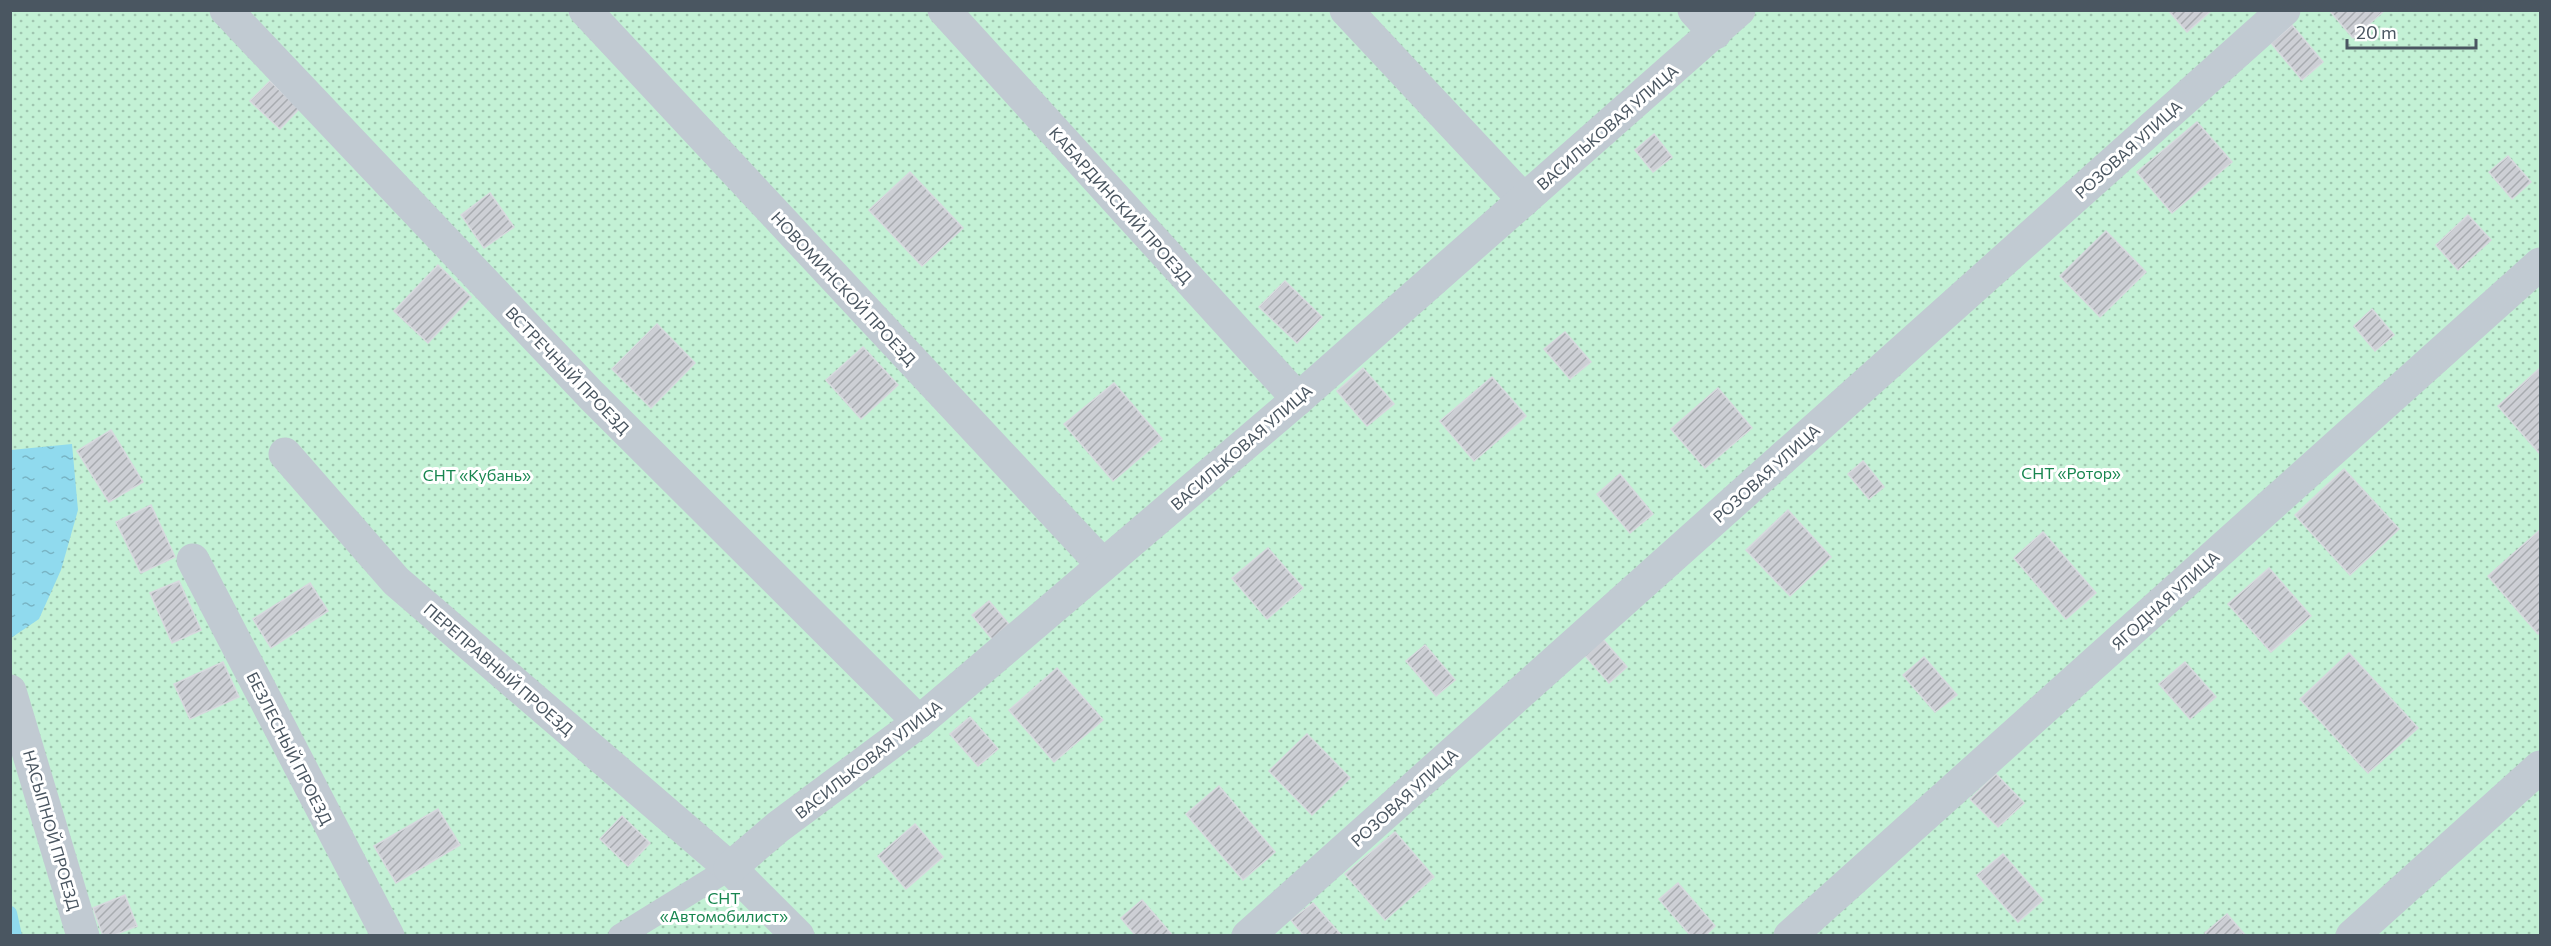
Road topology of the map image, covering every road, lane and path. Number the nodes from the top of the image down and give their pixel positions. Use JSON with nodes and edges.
{"nodes":[{"id":1,"x":226,"y":10,"type":"edge"},
{"id":2,"x":585,"y":10,"type":"edge"},
{"id":3,"x":944,"y":10,"type":"edge"},
{"id":4,"x":1346,"y":10,"type":"edge"},
{"id":5,"x":1739,"y":10,"type":"edge"},
{"id":6,"x":2284,"y":10,"type":"edge"},
{"id":7,"x":1705,"y":22,"type":"edge"},
{"id":8,"x":1524,"y":200,"type":"junction"},
{"id":9,"x":2541,"y":264,"type":"edge"},
{"id":10,"x":1298,"y":399,"type":"junction"},
{"id":11,"x":285,"y":454,"type":"dead end"},
{"id":12,"x":193,"y":560,"type":"dead end"},
{"id":13,"x":1103,"y":566,"type":"junction"},
{"id":14,"x":10,"y":691,"type":"edge"},
{"id":15,"x":919,"y":722,"type":"junction"},
{"id":16,"x":2541,"y":767,"type":"edge"},
{"id":17,"x":730,"y":868,"type":"junction"},
{"id":18,"x":82,"y":936,"type":"edge"},
{"id":19,"x":388,"y":936,"type":"edge"},
{"id":20,"x":620,"y":936,"type":"edge"},
{"id":21,"x":798,"y":936,"type":"edge"},
{"id":22,"x":1248,"y":936,"type":"edge"},
{"id":23,"x":1790,"y":936,"type":"edge"},
{"id":24,"x":2352,"y":936,"type":"edge"}],
"edges":[{"from":1,"to":15,"type":"street","name":"ВСТРЕЧНЫЙ ПРОЕЗД"},
{"from":2,"to":13,"type":"street","name":"НОВОМИНСКОЙ ПРОЕЗД"},
{"from":3,"to":10,"type":"street","name":"КАБАРДИНСКИЙ ПРОЕЗД"},
{"from":4,"to":8,"type":"street"},
{"from":5,"to":7,"type":"street","name":"ВАСИЛЬКОВАЯ УЛИЦА"},
{"from":6,"to":22,"type":"street","name":"РОЗОВАЯ УЛИЦА"},
{"from":7,"to":8,"type":"street","name":"ВАСИЛЬКОВАЯ УЛИЦА"},
{"from":8,"to":10,"type":"street","name":"ВАСИЛЬКОВАЯ УЛИЦА"},
{"from":9,"to":23,"type":"street","name":"ЯГОДНАЯ УЛИЦА"},
{"from":10,"to":13,"type":"street","name":"ВАСИЛЬКОВАЯ УЛИЦА"},
{"from":11,"to":17,"type":"street","name":"ПЕРЕПРАВНЫЙ ПРОЕЗД"},
{"from":12,"to":19,"type":"street","name":"БЕЗЛЕСНЫЙ ПРОЕЗД"},
{"from":13,"to":15,"type":"street","name":"ВАСИЛЬКОВАЯ УЛИЦА"},
{"from":14,"to":18,"type":"street","name":"НАСЫПНОЙ ПРОЕЗД"},
{"from":15,"to":17,"type":"street","name":"ВАСИЛЬКОВАЯ УЛИЦА"},
{"from":16,"to":24,"type":"street"},
{"from":17,"to":20,"type":"lane"},
{"from":17,"to":21,"type":"street","name":"ПЕРЕПРАВНЫЙ ПРОЕЗД"}]}
